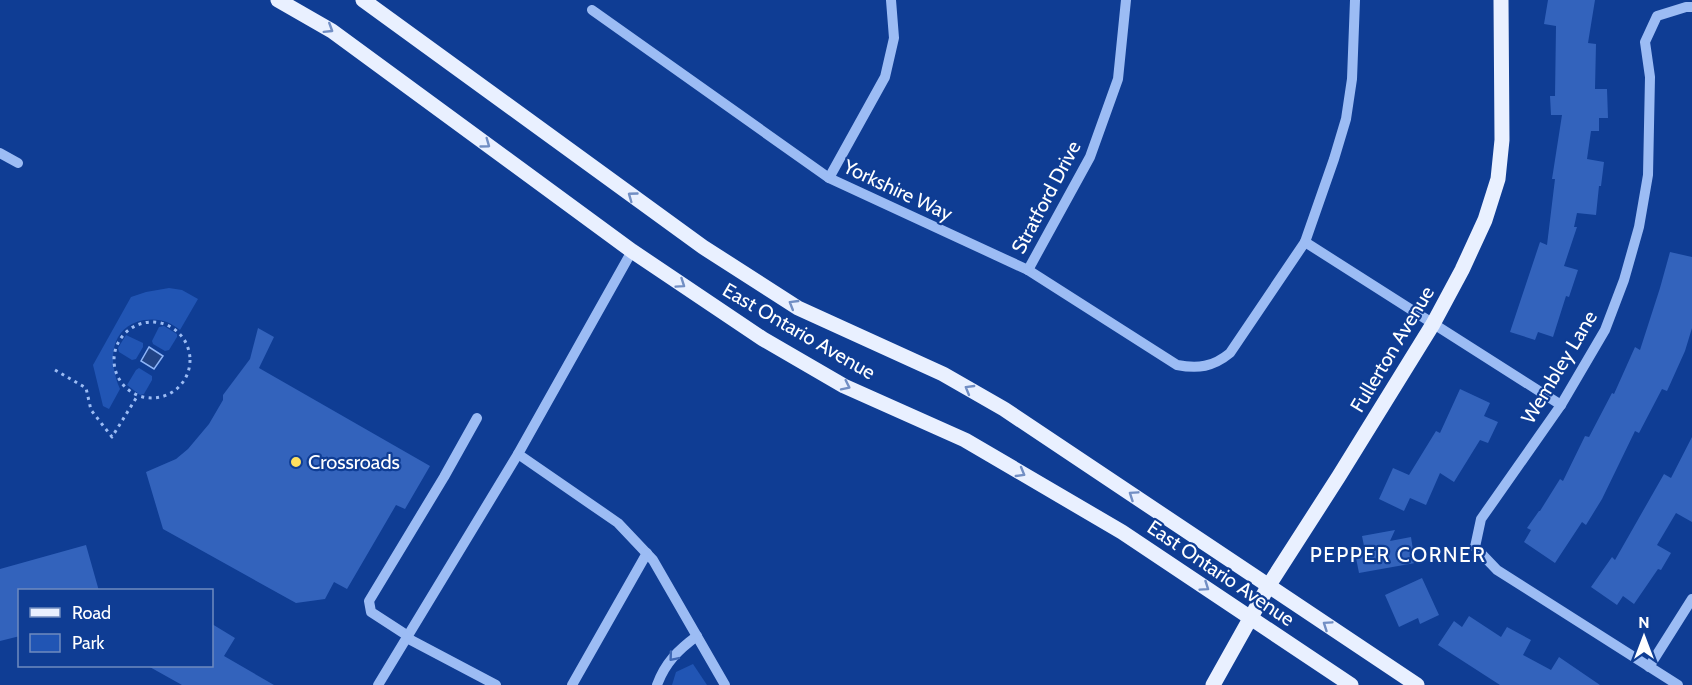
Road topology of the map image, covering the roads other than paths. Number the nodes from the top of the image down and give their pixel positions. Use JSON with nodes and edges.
{"nodes":[{"id":1,"x":278,"y":0,"type":"edge"},
{"id":2,"x":363,"y":0,"type":"edge"},
{"id":3,"x":891,"y":0,"type":"edge"},
{"id":4,"x":1126,"y":0,"type":"edge"},
{"id":5,"x":1355,"y":0,"type":"edge"},
{"id":6,"x":1501,"y":0,"type":"edge"},
{"id":7,"x":1692,"y":7,"type":"edge"},
{"id":8,"x":592,"y":10,"type":"dead end"},
{"id":9,"x":0,"y":153,"type":"edge"},
{"id":10,"x":18,"y":163,"type":"dead end"},
{"id":11,"x":829,"y":178,"type":"junction"},
{"id":12,"x":1305,"y":242,"type":"junction"},
{"id":13,"x":632,"y":251,"type":"junction"},
{"id":14,"x":1028,"y":270,"type":"junction"},
{"id":15,"x":1433,"y":324,"type":"junction"},
{"id":16,"x":1561,"y":405,"type":"junction"},
{"id":17,"x":477,"y":418,"type":"dead end"},
{"id":18,"x":518,"y":454,"type":"junction"},
{"id":19,"x":647,"y":553,"type":"junction"},
{"id":20,"x":1269,"y":585,"type":"junction"},
{"id":21,"x":1692,"y":599,"type":"edge"},
{"id":22,"x":1250,"y":618,"type":"junction"},
{"id":23,"x":697,"y":636,"type":"junction"},
{"id":24,"x":407,"y":637,"type":"junction"},
{"id":25,"x":1649,"y":667,"type":"junction"},
{"id":26,"x":378,"y":685,"type":"edge"},
{"id":27,"x":496,"y":685,"type":"edge"},
{"id":28,"x":572,"y":685,"type":"edge"},
{"id":29,"x":657,"y":685,"type":"edge"},
{"id":30,"x":725,"y":685,"type":"edge"},
{"id":31,"x":1213,"y":685,"type":"edge"},
{"id":32,"x":1351,"y":685,"type":"edge"},
{"id":33,"x":1417,"y":685,"type":"edge"},
{"id":34,"x":1678,"y":685,"type":"edge"}],
"edges":[{"from":1,"to":13,"type":"main road","name":"East Ontario Avenue","one_way":true},
{"from":20,"to":2,"type":"main road","name":"East Ontario Avenue","one_way":true},
{"from":3,"to":11,"type":"street"},
{"from":4,"to":14,"type":"street","name":"Stratford Drive"},
{"from":5,"to":12,"type":"street"},
{"from":6,"to":15,"type":"main road","name":"Fullerton Avenue"},
{"from":7,"to":16,"type":"street","name":"Wembley Lane"},
{"from":8,"to":11,"type":"street","name":"Yorkshire Way"},
{"from":9,"to":10,"type":"street"},
{"from":11,"to":14,"type":"street","name":"Yorkshire Way"},
{"from":12,"to":14,"type":"street","name":"Yorkshire Way"},
{"from":12,"to":15,"type":"street"},
{"from":13,"to":18,"type":"street"},
{"from":13,"to":22,"type":"main road","name":"East Ontario Avenue","one_way":true},
{"from":15,"to":16,"type":"street"},
{"from":15,"to":20,"type":"main road","name":"Fullerton Avenue"},
{"from":16,"to":25,"type":"street","name":"Wembley Lane"},
{"from":17,"to":24,"type":"street"},
{"from":18,"to":19,"type":"street"},
{"from":18,"to":24,"type":"street"},
{"from":19,"to":23,"type":"street"},
{"from":19,"to":28,"type":"street"},
{"from":20,"to":22,"type":"main road","name":"Fullerton Avenue"},
{"from":33,"to":20,"type":"main road","name":"East Ontario Avenue","one_way":true},
{"from":21,"to":25,"type":"street"},
{"from":22,"to":31,"type":"main road","name":"Fullerton Avenue"},
{"from":22,"to":32,"type":"main road","name":"East Ontario Avenue"},
{"from":23,"to":29,"type":"street","one_way":true},
{"from":23,"to":30,"type":"street"},
{"from":24,"to":26,"type":"street"},
{"from":24,"to":27,"type":"street"},
{"from":25,"to":34,"type":"street"}]}
